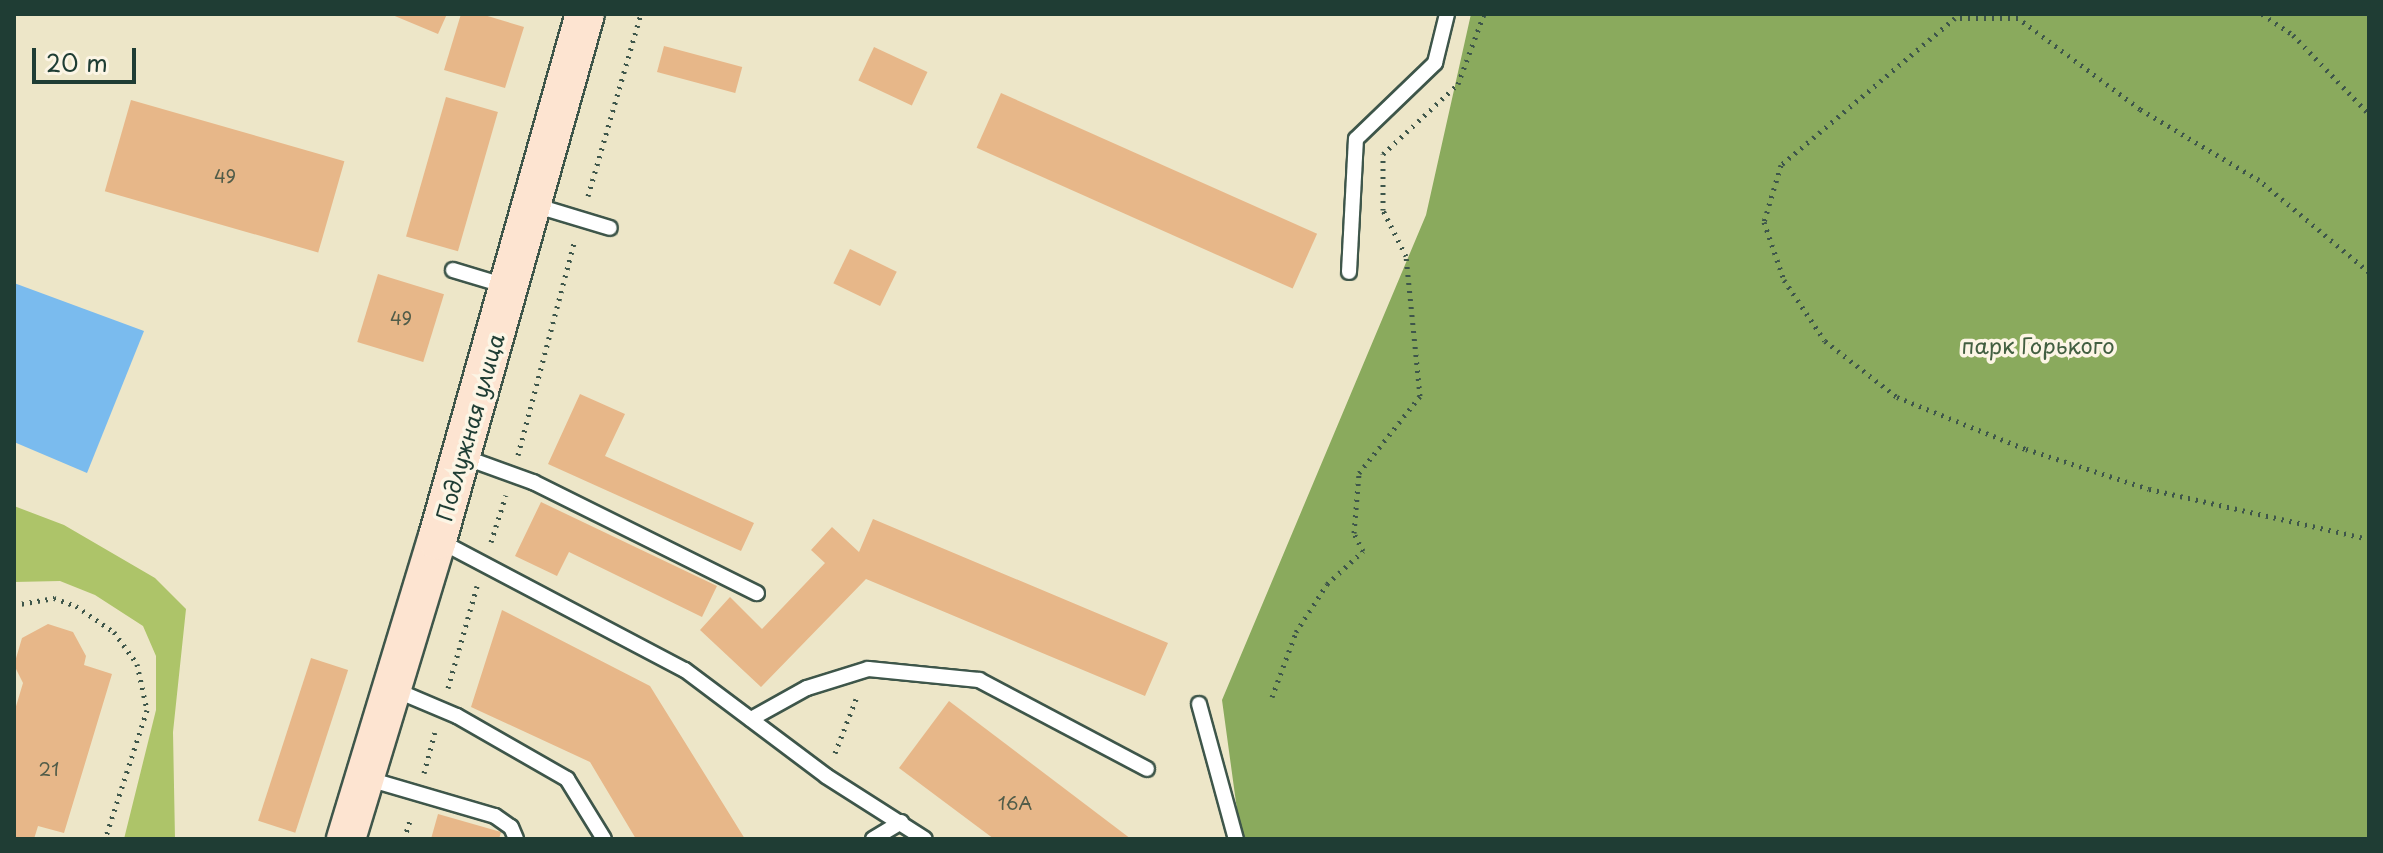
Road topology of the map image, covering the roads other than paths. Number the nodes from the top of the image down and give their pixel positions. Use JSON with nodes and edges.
{"nodes":[{"id":1,"x":585,"y":14,"type":"edge"},
{"id":2,"x":1447,"y":14,"type":"edge"},
{"id":3,"x":531,"y":204,"type":"junction"},
{"id":4,"x":610,"y":228,"type":"dead end"},
{"id":5,"x":453,"y":270,"type":"dead end"},
{"id":6,"x":1349,"y":272,"type":"dead end"},
{"id":7,"x":508,"y":286,"type":"junction"},
{"id":8,"x":461,"y":456,"type":"junction"},
{"id":9,"x":437,"y":540,"type":"junction"},
{"id":10,"x":757,"y":593,"type":"dead end"},
{"id":11,"x":392,"y":688,"type":"junction"},
{"id":12,"x":1199,"y":704,"type":"dead end"},
{"id":13,"x":751,"y":719,"type":"junction"},
{"id":14,"x":1147,"y":769,"type":"dead end"},
{"id":15,"x":365,"y":778,"type":"junction"},
{"id":16,"x":901,"y":822,"type":"junction"},
{"id":17,"x":346,"y":839,"type":"edge"},
{"id":18,"x":516,"y":839,"type":"edge"},
{"id":19,"x":604,"y":839,"type":"edge"},
{"id":20,"x":873,"y":839,"type":"edge"},
{"id":21,"x":925,"y":839,"type":"edge"},
{"id":22,"x":1236,"y":839,"type":"edge"}],
"edges":[{"from":1,"to":3,"type":"street","name":"Подлужная улица"},
{"from":2,"to":6,"type":"lane"},
{"from":3,"to":4,"type":"lane"},
{"from":3,"to":7,"type":"street","name":"Подлужная улица"},
{"from":5,"to":7,"type":"lane"},
{"from":7,"to":8,"type":"street","name":"Подлужная улица"},
{"from":8,"to":9,"type":"street","name":"Подлужная улица"},
{"from":8,"to":10,"type":"lane"},
{"from":9,"to":11,"type":"street","name":"Подлужная улица"},
{"from":9,"to":13,"type":"lane"},
{"from":11,"to":15,"type":"street","name":"Подлужная улица"},
{"from":11,"to":19,"type":"lane"},
{"from":12,"to":22,"type":"lane"},
{"from":13,"to":14,"type":"lane"},
{"from":13,"to":16,"type":"lane"},
{"from":15,"to":17,"type":"street","name":"Подлужная улица"},
{"from":15,"to":18,"type":"lane"},
{"from":16,"to":20,"type":"lane"},
{"from":16,"to":21,"type":"lane"}]}
